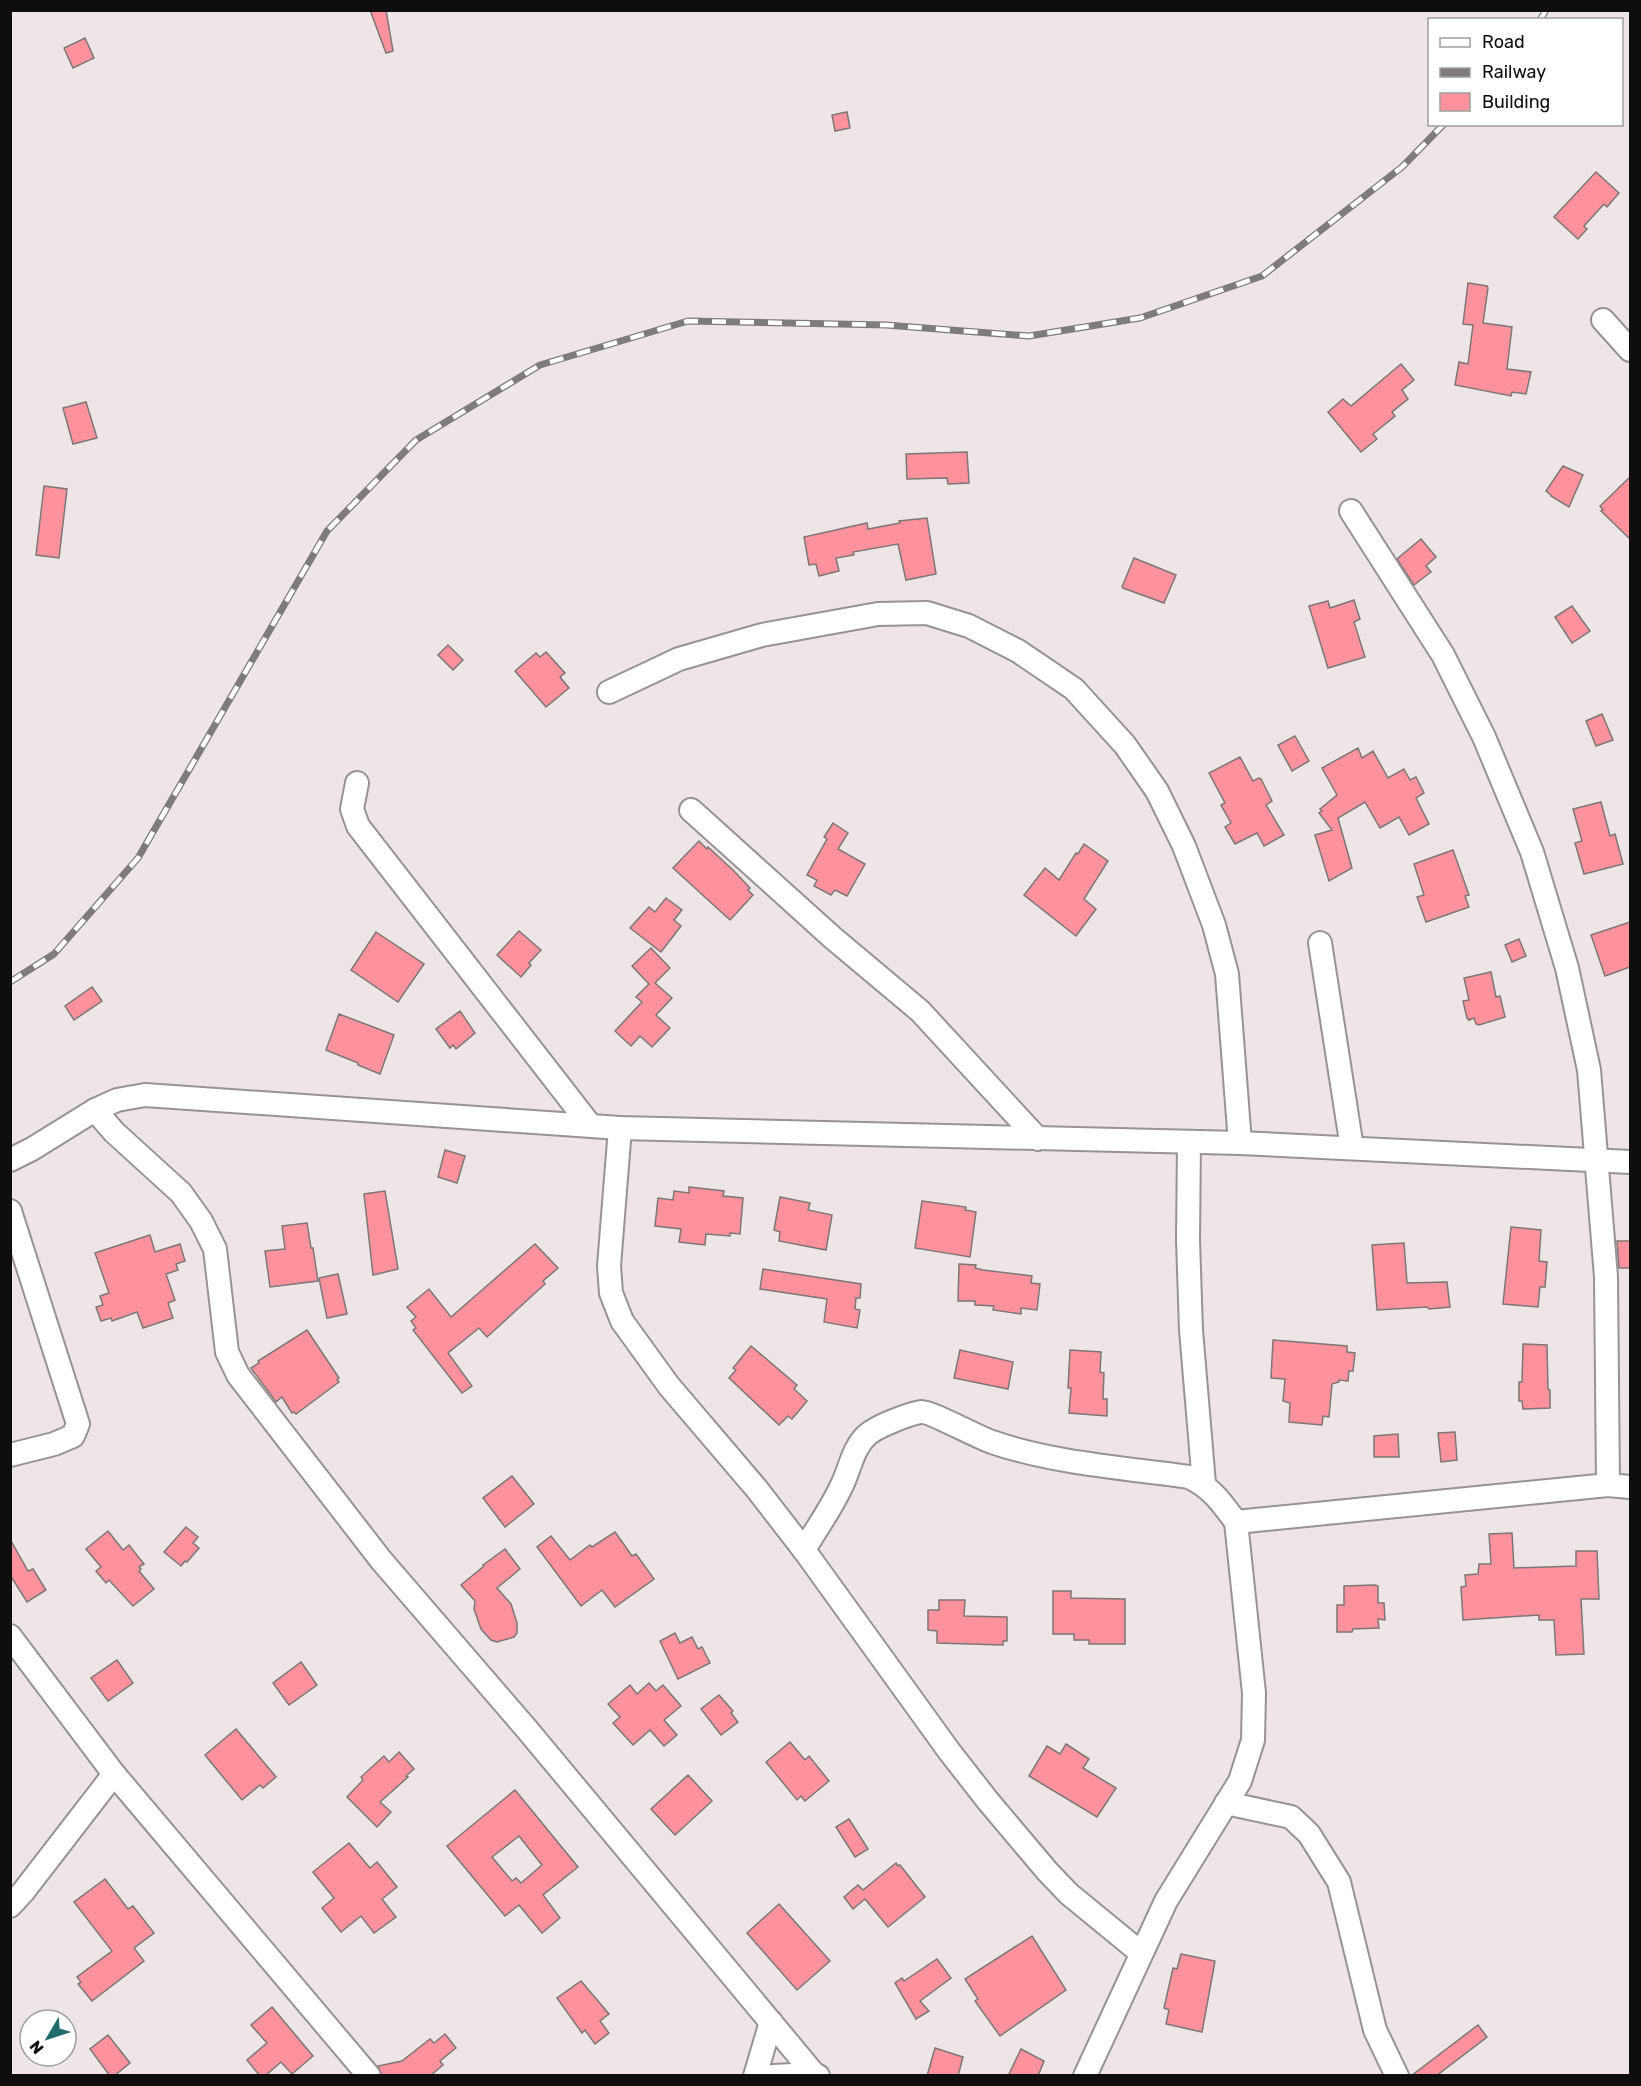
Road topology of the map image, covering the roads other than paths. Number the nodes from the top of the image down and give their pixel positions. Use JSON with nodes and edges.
{"nodes":[{"id":1,"x":1603,"y":320,"type":"dead end"},
{"id":2,"x":1630,"y":350,"type":"edge"},
{"id":3,"x":1352,"y":511,"type":"dead end"},
{"id":4,"x":609,"y":692,"type":"dead end"},
{"id":5,"x":357,"y":783,"type":"dead end"},
{"id":6,"x":691,"y":810,"type":"dead end"},
{"id":7,"x":1320,"y":943,"type":"dead end"},
{"id":8,"x":95,"y":1110,"type":"junction"},
{"id":9,"x":590,"y":1125,"type":"junction"},
{"id":10,"x":620,"y":1128,"type":"junction"},
{"id":11,"x":1038,"y":1139,"type":"junction"},
{"id":12,"x":1189,"y":1142,"type":"junction"},
{"id":13,"x":1240,"y":1143,"type":"junction"},
{"id":14,"x":1352,"y":1148,"type":"junction"},
{"id":15,"x":1597,"y":1159,"type":"junction"},
{"id":16,"x":10,"y":1160,"type":"edge"},
{"id":17,"x":1630,"y":1162,"type":"edge"},
{"id":18,"x":10,"y":1210,"type":"edge"},
{"id":19,"x":10,"y":1455,"type":"edge"},
{"id":20,"x":1204,"y":1484,"type":"junction"},
{"id":21,"x":1608,"y":1485,"type":"junction"},
{"id":22,"x":1630,"y":1487,"type":"edge"},
{"id":23,"x":1236,"y":1522,"type":"junction"},
{"id":24,"x":804,"y":1550,"type":"junction"},
{"id":25,"x":10,"y":1636,"type":"edge"},
{"id":26,"x":114,"y":1774,"type":"junction"},
{"id":27,"x":1226,"y":1803,"type":"junction"},
{"id":28,"x":10,"y":1906,"type":"edge"},
{"id":29,"x":1141,"y":1953,"type":"junction"},
{"id":30,"x":771,"y":2022,"type":"junction"},
{"id":31,"x":816,"y":2075,"type":"edge"},
{"id":32,"x":369,"y":2076,"type":"edge"},
{"id":33,"x":756,"y":2076,"type":"edge"},
{"id":34,"x":773,"y":2076,"type":"edge"},
{"id":35,"x":1085,"y":2076,"type":"edge"},
{"id":36,"x":1397,"y":2076,"type":"edge"}],
"edges":[{"from":1,"to":2,"type":"street"},
{"from":3,"to":15,"type":"street"},
{"from":4,"to":13,"type":"street"},
{"from":5,"to":9,"type":"street"},
{"from":6,"to":11,"type":"street"},
{"from":7,"to":14,"type":"street"},
{"from":8,"to":9,"type":"street"},
{"from":8,"to":16,"type":"street"},
{"from":8,"to":30,"type":"street"},
{"from":9,"to":10,"type":"street"},
{"from":10,"to":11,"type":"street"},
{"from":10,"to":24,"type":"street"},
{"from":11,"to":12,"type":"street"},
{"from":12,"to":13,"type":"street"},
{"from":12,"to":20,"type":"street"},
{"from":13,"to":14,"type":"street"},
{"from":14,"to":15,"type":"street"},
{"from":15,"to":17,"type":"street"},
{"from":15,"to":21,"type":"street"},
{"from":18,"to":19,"type":"street"},
{"from":20,"to":23,"type":"street"},
{"from":20,"to":24,"type":"street"},
{"from":21,"to":22,"type":"street"},
{"from":21,"to":23,"type":"street"},
{"from":23,"to":27,"type":"street"},
{"from":24,"to":29,"type":"street"},
{"from":25,"to":26,"type":"street"},
{"from":26,"to":28,"type":"street"},
{"from":26,"to":32,"type":"street"},
{"from":27,"to":29,"type":"street"},
{"from":27,"to":36,"type":"street"},
{"from":29,"to":35,"type":"street"},
{"from":30,"to":31,"type":"street"},
{"from":30,"to":33,"type":"street"},
{"from":31,"to":34,"type":"street"}]}
